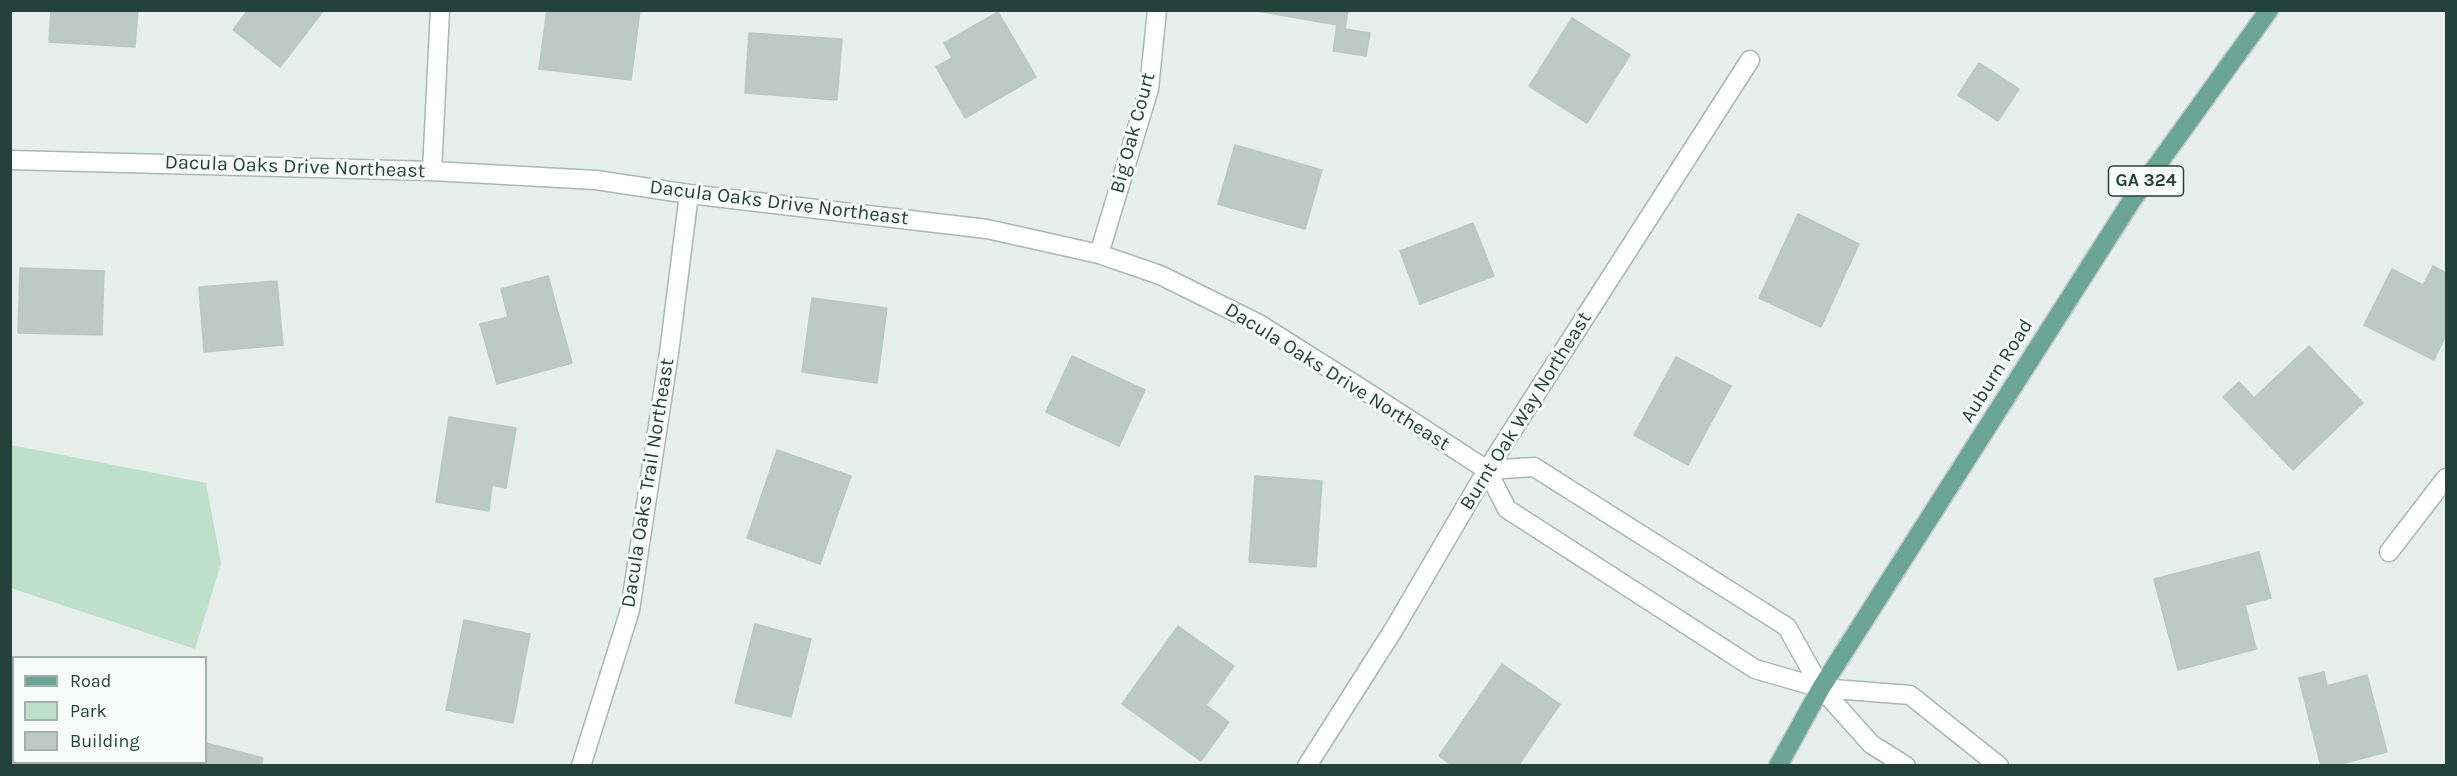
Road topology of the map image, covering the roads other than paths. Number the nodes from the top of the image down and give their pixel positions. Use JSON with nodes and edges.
{"nodes":[{"id":1,"x":440,"y":10,"type":"edge"},
{"id":2,"x":1157,"y":10,"type":"edge"},
{"id":3,"x":2269,"y":10,"type":"edge"},
{"id":4,"x":1750,"y":60,"type":"dead end"},
{"id":5,"x":10,"y":160,"type":"edge"},
{"id":6,"x":432,"y":171,"type":"junction"},
{"id":7,"x":689,"y":194,"type":"junction"},
{"id":8,"x":1099,"y":254,"type":"junction"},
{"id":9,"x":1487,"y":470,"type":"junction"},
{"id":10,"x":2446,"y":478,"type":"edge"},
{"id":11,"x":2389,"y":552,"type":"dead end"},
{"id":12,"x":1821,"y":688,"type":"junction"},
{"id":13,"x":581,"y":765,"type":"edge"},
{"id":14,"x":1307,"y":765,"type":"edge"},
{"id":15,"x":1778,"y":765,"type":"edge"},
{"id":16,"x":1906,"y":765,"type":"edge"},
{"id":17,"x":1999,"y":765,"type":"edge"}],
"edges":[{"from":1,"to":6,"type":"street"},
{"from":2,"to":8,"type":"street","name":"Big Oak Court"},
{"from":3,"to":12,"type":"main road","name":"Auburn Road","number":"GA 324"},
{"from":4,"to":9,"type":"street","name":"Burnt Oak Way Northeast"},
{"from":5,"to":6,"type":"street","name":"Dacula Oaks Drive Northeast"},
{"from":6,"to":7,"type":"street","name":"Dacula Oaks Drive Northeast"},
{"from":7,"to":8,"type":"street","name":"Dacula Oaks Drive Northeast"},
{"from":7,"to":13,"type":"street","name":"Dacula Oaks Trail Northeast"},
{"from":8,"to":9,"type":"street","name":"Dacula Oaks Drive Northeast"},
{"from":9,"to":12,"type":"street"},
{"from":9,"to":12,"type":"street"},
{"from":9,"to":14,"type":"street","name":"Burnt Oak Way Northeast"},
{"from":10,"to":11,"type":"street"},
{"from":12,"to":15,"type":"main road","name":"Auburn Road","number":"GA 324"},
{"from":12,"to":16,"type":"street"},
{"from":12,"to":17,"type":"street"}]}
